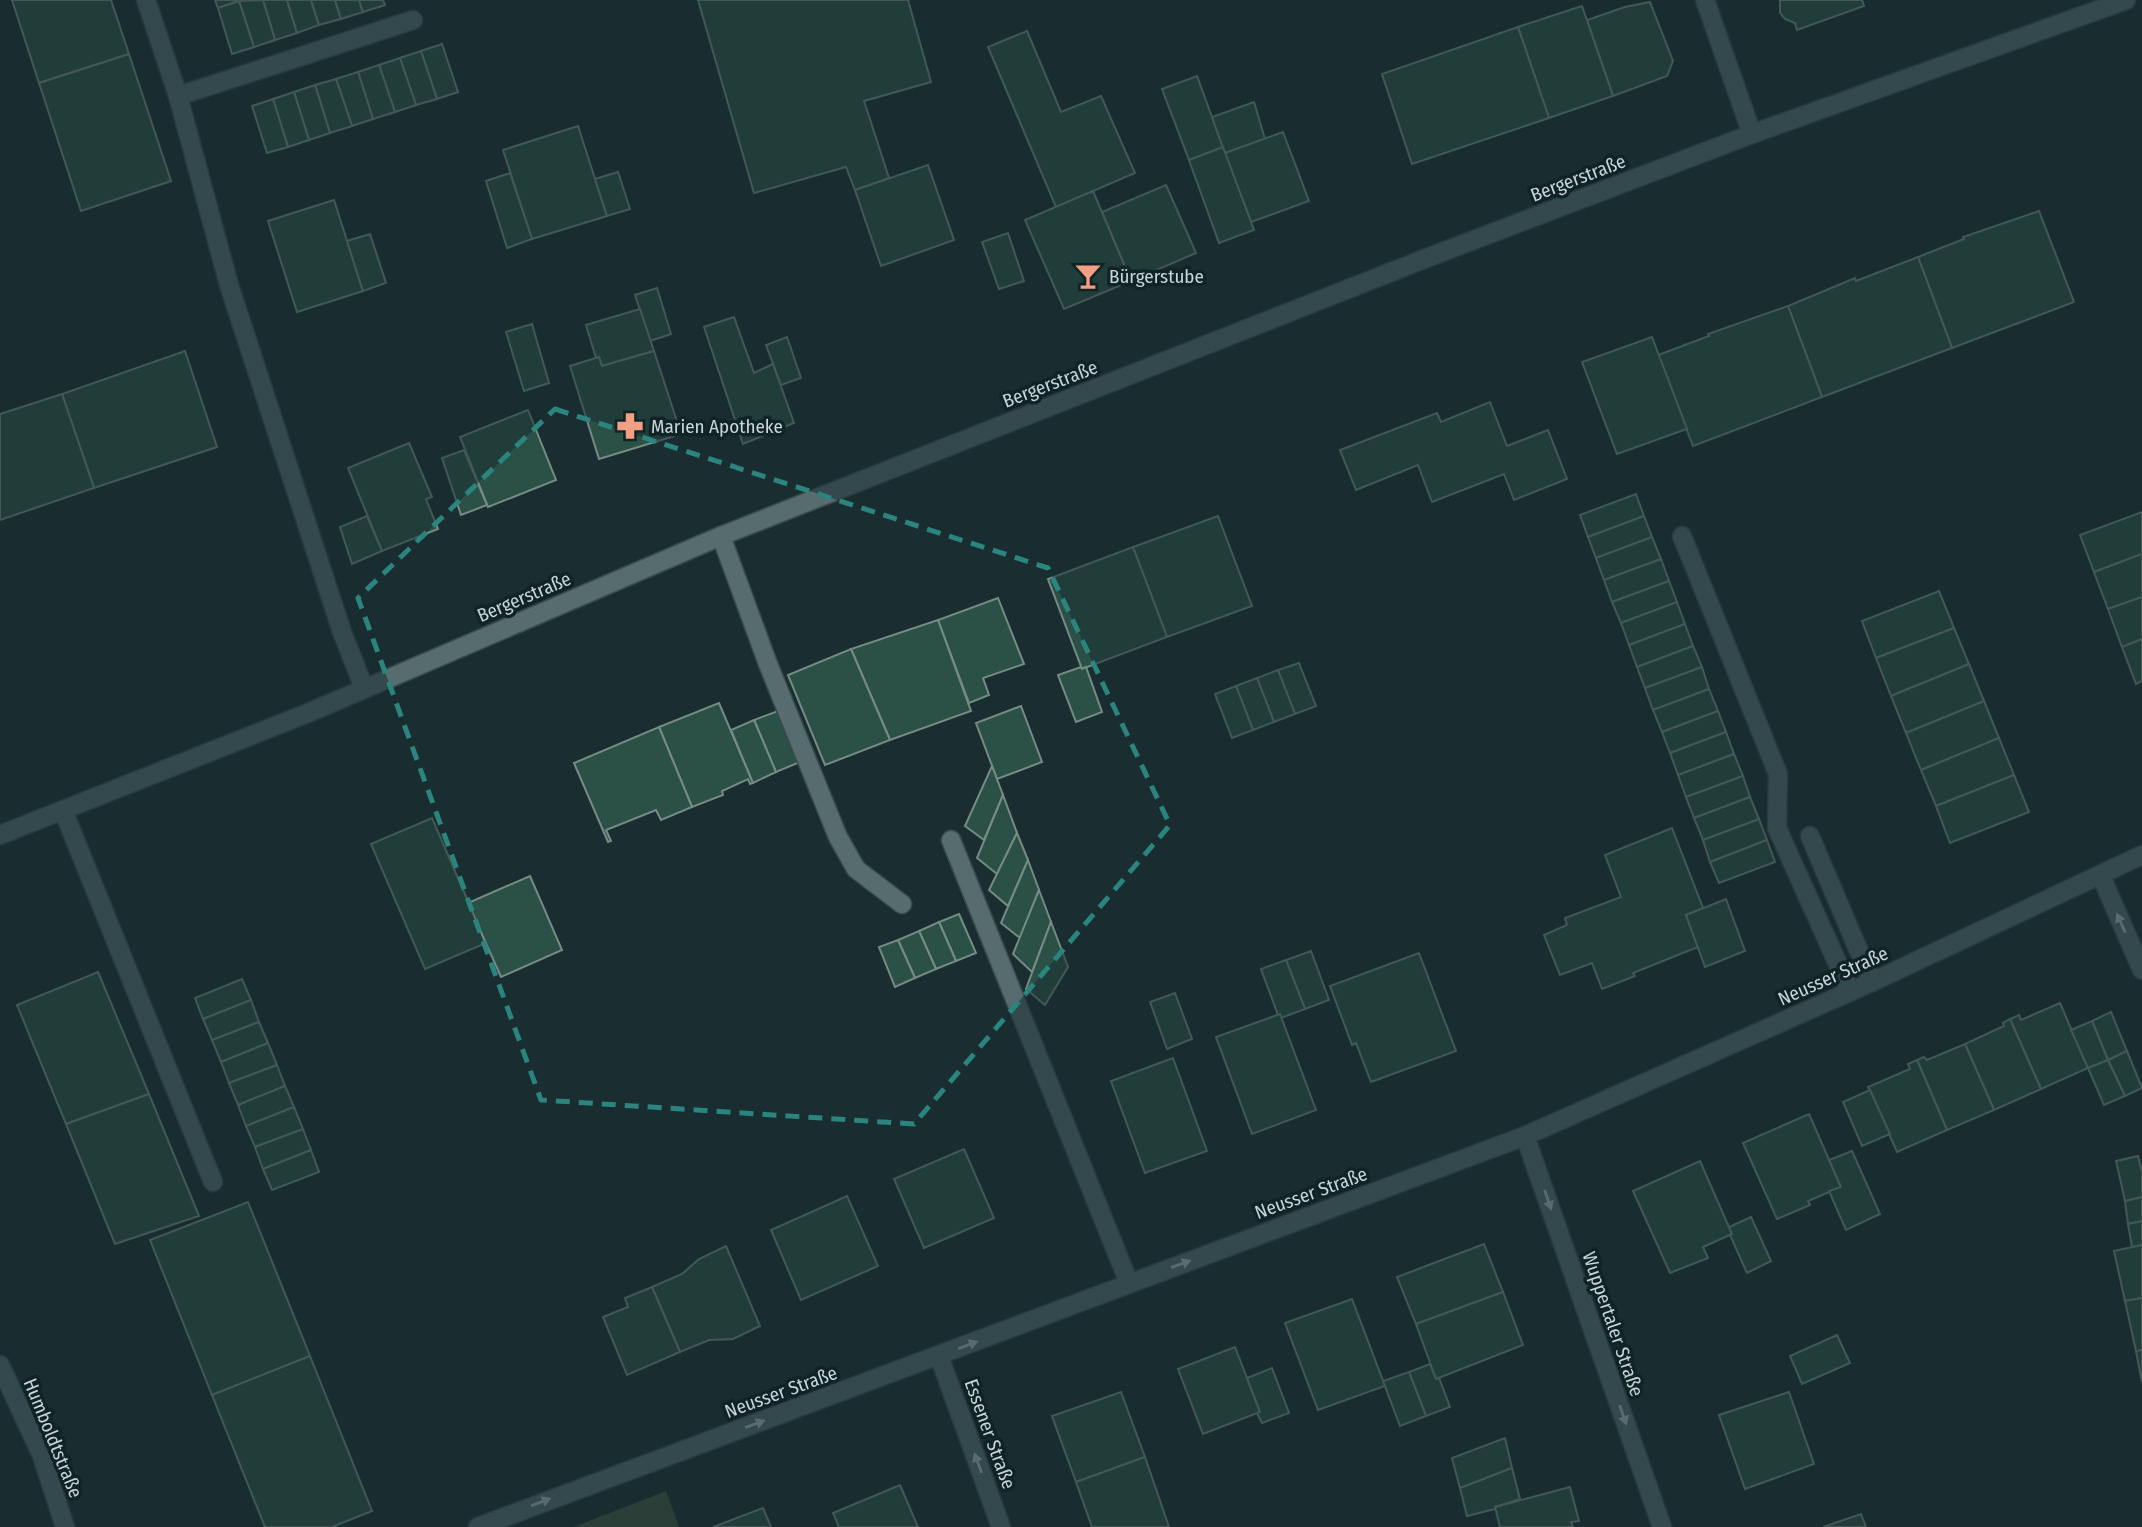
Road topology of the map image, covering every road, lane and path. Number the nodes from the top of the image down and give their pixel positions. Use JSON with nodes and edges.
{"nodes":[{"id":1,"x":146,"y":0,"type":"edge"},
{"id":2,"x":1705,"y":0,"type":"edge"},
{"id":3,"x":2126,"y":0,"type":"edge"},
{"id":4,"x":414,"y":20,"type":"dead end"},
{"id":5,"x":178,"y":96,"type":"junction"},
{"id":6,"x":1752,"y":134,"type":"junction"},
{"id":7,"x":721,"y":536,"type":"junction"},
{"id":8,"x":1682,"y":536,"type":"dead end"},
{"id":9,"x":364,"y":688,"type":"junction"},
{"id":10,"x":63,"y":810,"type":"junction"},
{"id":11,"x":0,"y":835,"type":"edge"},
{"id":12,"x":1810,"y":836,"type":"dead end"},
{"id":13,"x":951,"y":841,"type":"dead end"},
{"id":14,"x":2142,"y":855,"type":"edge"},
{"id":15,"x":2101,"y":876,"type":"junction"},
{"id":16,"x":902,"y":904,"type":"dead end"},
{"id":17,"x":2142,"y":970,"type":"edge"},
{"id":18,"x":1872,"y":982,"type":"junction"},
{"id":19,"x":1850,"y":991,"type":"junction"},
{"id":20,"x":1525,"y":1136,"type":"junction"},
{"id":21,"x":213,"y":1182,"type":"dead end"},
{"id":22,"x":1129,"y":1283,"type":"junction"},
{"id":23,"x":940,"y":1356,"type":"junction"},
{"id":24,"x":0,"y":1365,"type":"edge"},
{"id":25,"x":65,"y":1527,"type":"edge"},
{"id":26,"x":478,"y":1527,"type":"edge"},
{"id":27,"x":1001,"y":1527,"type":"edge"},
{"id":28,"x":1662,"y":1527,"type":"edge"}],
"edges":[{"from":1,"to":5,"type":"street"},
{"from":2,"to":6,"type":"street"},
{"from":3,"to":6,"type":"street","name":"Bergerstraße"},
{"from":4,"to":5,"type":"street"},
{"from":5,"to":9,"type":"street"},
{"from":6,"to":7,"type":"street","name":"Bergerstraße"},
{"from":7,"to":9,"type":"street","name":"Bergerstraße"},
{"from":7,"to":16,"type":"street"},
{"from":8,"to":19,"type":"street"},
{"from":9,"to":10,"type":"street","name":"Bergerstraße"},
{"from":10,"to":11,"type":"street","name":"Bergerstraße"},
{"from":10,"to":21,"type":"street"},
{"from":12,"to":18,"type":"street"},
{"from":13,"to":22,"type":"street"},
{"from":14,"to":15,"type":"street","name":"Neusser Straße"},
{"from":17,"to":15,"type":"street","one_way":true},
{"from":15,"to":18,"type":"street","name":"Neusser Straße"},
{"from":18,"to":19,"type":"street","name":"Neusser Straße"},
{"from":19,"to":20,"type":"street","name":"Neusser Straße"},
{"from":22,"to":20,"type":"street","name":"Neusser Straße","one_way":true},
{"from":20,"to":28,"type":"street","name":"Wuppertaler Straße","one_way":true},
{"from":23,"to":22,"type":"street","name":"Neusser Straße","one_way":true},
{"from":26,"to":23,"type":"street","name":"Neusser Straße","one_way":true},
{"from":27,"to":23,"type":"street","name":"Essener Straße","one_way":true},
{"from":24,"to":25,"type":"street","name":"Humboldtstraße"}]}
